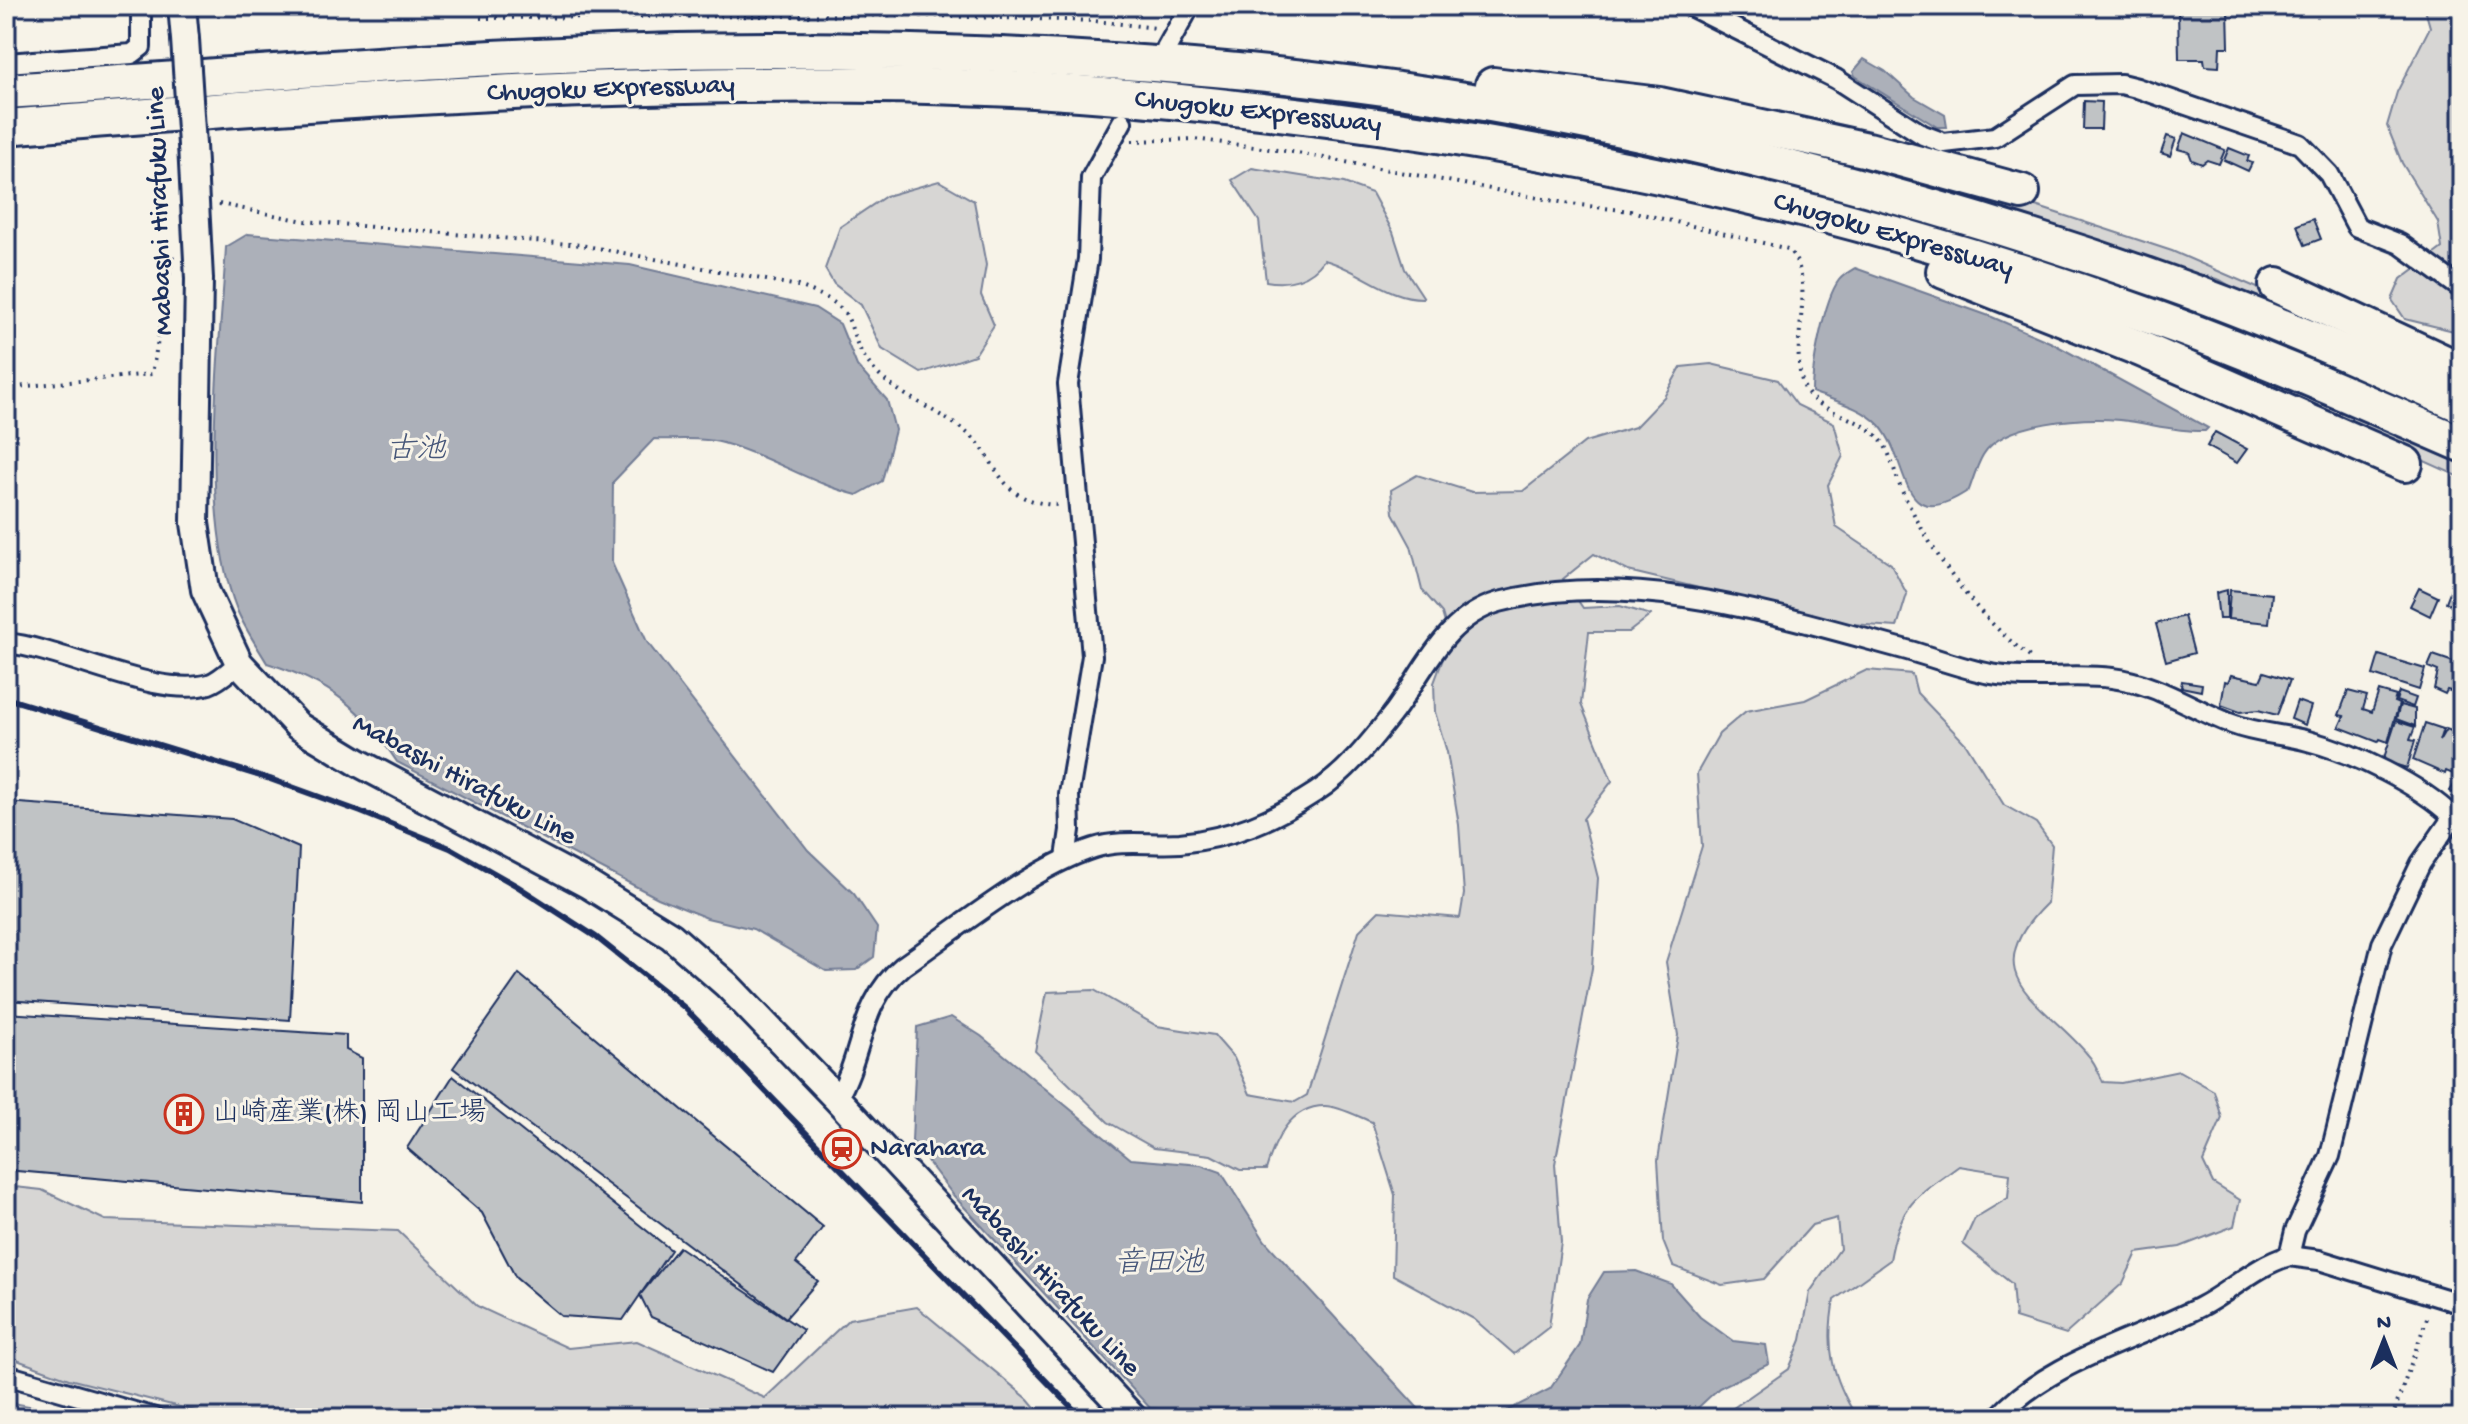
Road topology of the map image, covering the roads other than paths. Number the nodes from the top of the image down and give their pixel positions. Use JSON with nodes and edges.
{"nodes":[{"id":1,"x":141,"y":6,"type":"edge"},
{"id":2,"x":182,"y":6,"type":"edge"},
{"id":3,"x":1190,"y":6,"type":"edge"},
{"id":4,"x":1690,"y":6,"type":"edge"},
{"id":5,"x":1170,"y":41,"type":"road end"},
{"id":6,"x":6,"y":63,"type":"edge"},
{"id":7,"x":1205,"y":68,"type":"junction"},
{"id":8,"x":6,"y":91,"type":"edge"},
{"id":9,"x":6,"y":127,"type":"edge"},
{"id":10,"x":1118,"y":130,"type":"road end"},
{"id":11,"x":1577,"y":157,"type":"junction"},
{"id":12,"x":2022,"y":192,"type":"dead end"},
{"id":13,"x":2277,"y":285,"type":"dead end"},
{"id":14,"x":2462,"y":289,"type":"edge"},
{"id":15,"x":2462,"y":371,"type":"edge"},
{"id":16,"x":2462,"y":405,"type":"edge"},
{"id":17,"x":2462,"y":444,"type":"edge"},
{"id":18,"x":2405,"y":464,"type":"dead end"},
{"id":19,"x":6,"y":643,"type":"edge"},
{"id":20,"x":239,"y":663,"type":"junction"},
{"id":21,"x":2457,"y":815,"type":"edge"},
{"id":22,"x":1066,"y":858,"type":"junction"},
{"id":23,"x":837,"y":1099,"type":"junction"},
{"id":24,"x":2289,"y":1256,"type":"junction"},
{"id":25,"x":2462,"y":1304,"type":"edge"},
{"id":26,"x":6,"y":1375,"type":"edge"},
{"id":27,"x":155,"y":1418,"type":"edge"},
{"id":28,"x":1133,"y":1418,"type":"edge"},
{"id":29,"x":1997,"y":1418,"type":"edge"}],
"edges":[{"from":1,"to":6,"type":"street"},
{"from":2,"to":20,"type":"main road","name":"Mabashi Hirafuku Line","bridge":true},
{"from":3,"to":5,"type":"street"},
{"from":4,"to":14,"type":"street"},
{"from":7,"to":8,"type":"highway","name":"Chugoku Expressway"},
{"from":7,"to":12,"type":"highway"},
{"from":7,"to":16,"type":"highway","name":"Chugoku Expressway"},
{"from":9,"to":11,"type":"highway","name":"Chugoku Expressway"},
{"from":10,"to":22,"type":"street"},
{"from":11,"to":17,"type":"highway","name":"Chugoku Expressway"},
{"from":11,"to":18,"type":"highway"},
{"from":13,"to":15,"type":"highway"},
{"from":19,"to":20,"type":"street"},
{"from":20,"to":23,"type":"main road","name":"Mabashi Hirafuku Line"},
{"from":21,"to":22,"type":"street"},
{"from":21,"to":24,"type":"street"},
{"from":22,"to":23,"type":"street"},
{"from":23,"to":28,"type":"main road","name":"Mabashi Hirafuku Line"},
{"from":24,"to":25,"type":"street"},
{"from":24,"to":29,"type":"street"},
{"from":26,"to":27,"type":"street"}]}
